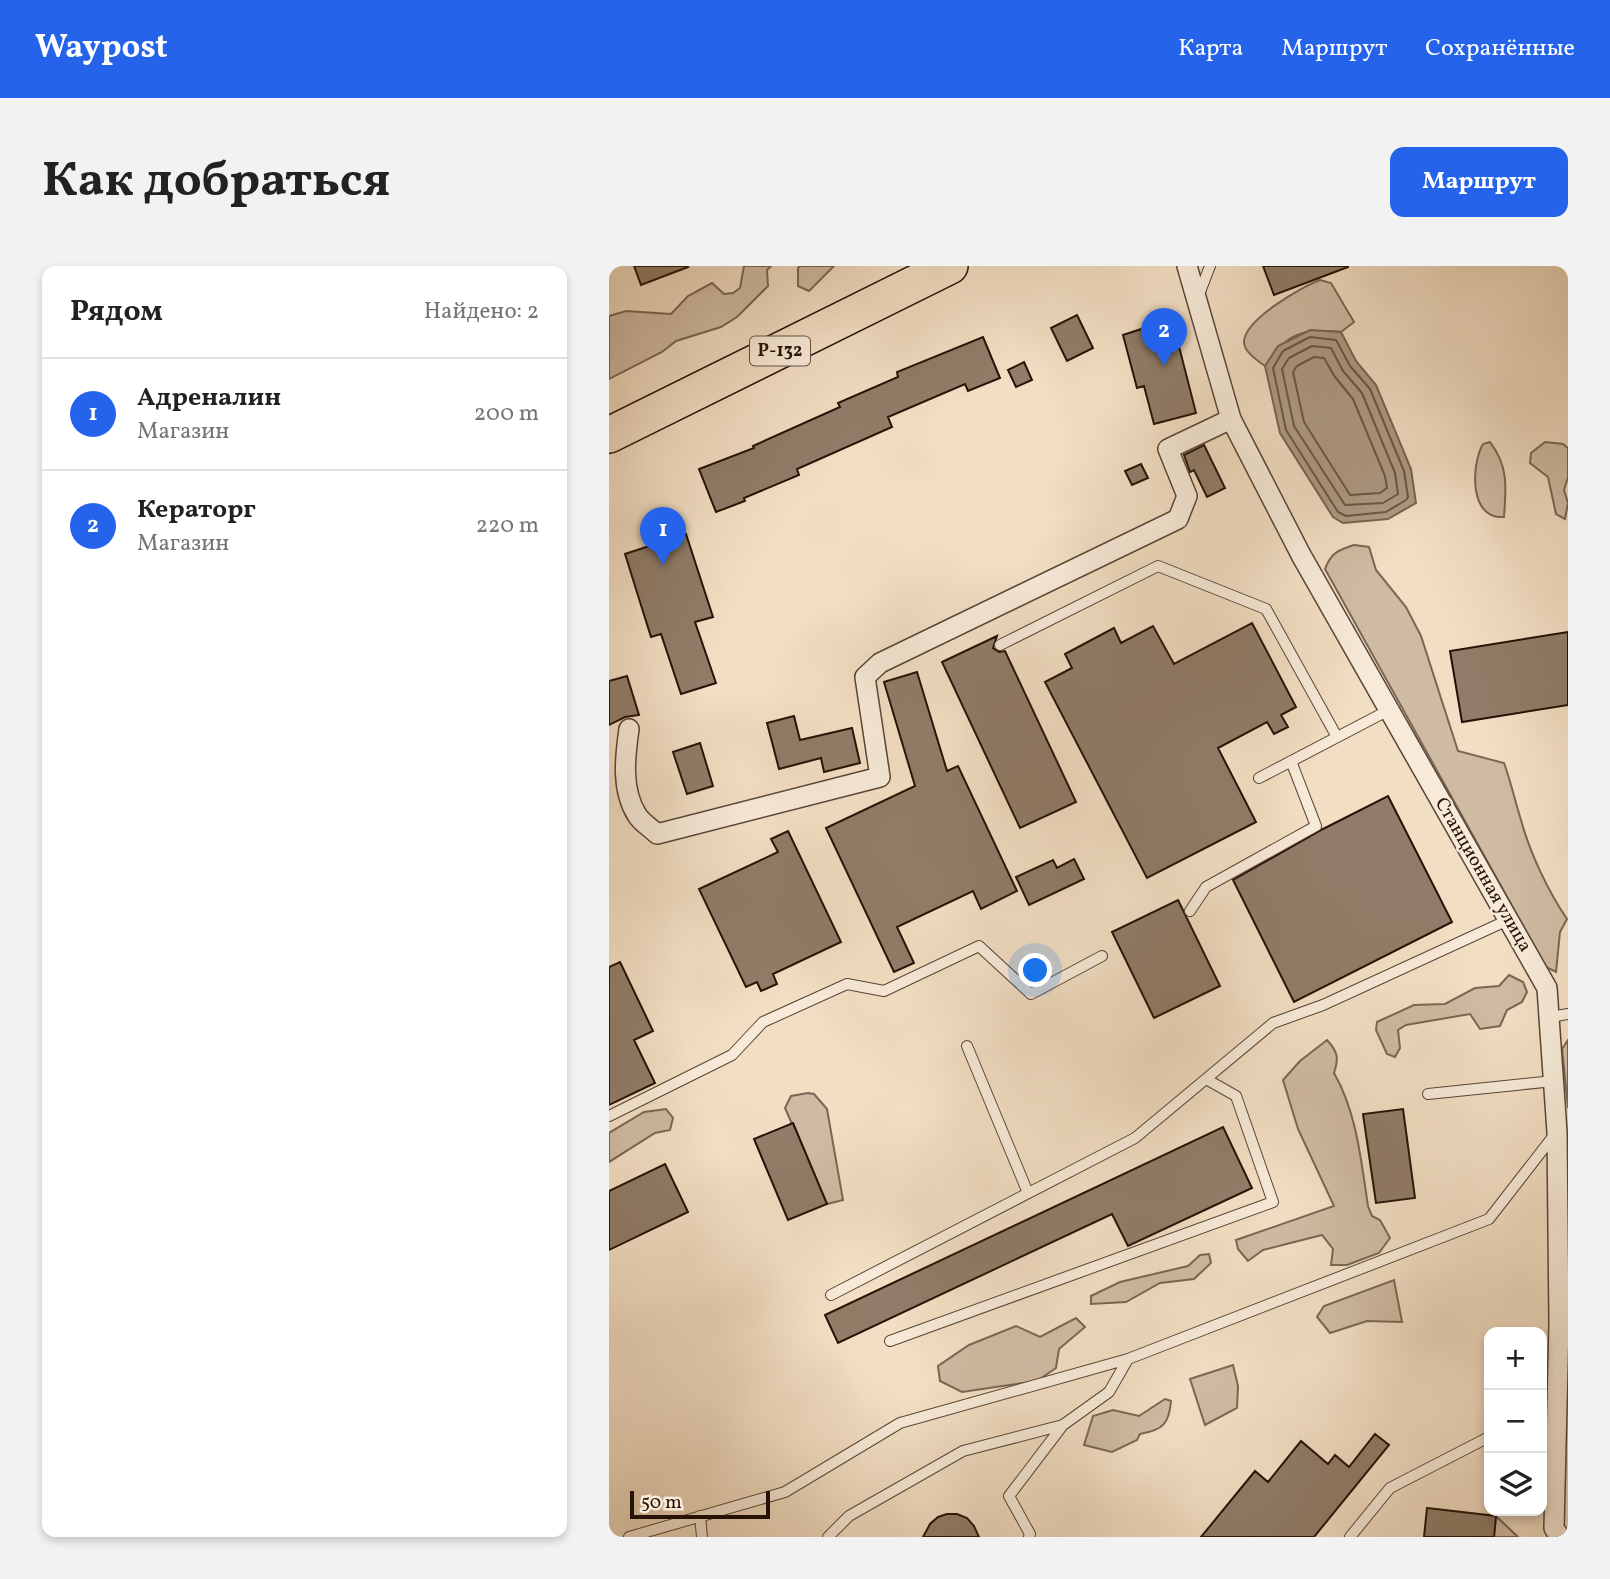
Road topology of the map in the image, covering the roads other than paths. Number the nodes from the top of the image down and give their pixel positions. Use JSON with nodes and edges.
{"nodes":[{"id":1,"x":950,"y":266,"type":"edge"},
{"id":2,"x":1187,"y":266,"type":"edge"},
{"id":3,"x":1210,"y":266,"type":"edge"},
{"id":4,"x":1197,"y":301,"type":"junction"},
{"id":5,"x":1231,"y":419,"type":"junction"},
{"id":6,"x":609,"y":435,"type":"edge"},
{"id":7,"x":1000,"y":645,"type":"dead end"},
{"id":8,"x":1389,"y":710,"type":"junction"},
{"id":9,"x":629,"y":729,"type":"dead end"},
{"id":10,"x":1337,"y":737,"type":"junction"},
{"id":11,"x":1291,"y":761,"type":"junction"},
{"id":12,"x":1259,"y":778,"type":"dead end"},
{"id":13,"x":1190,"y":911,"type":"dead end"},
{"id":14,"x":1508,"y":920,"type":"junction"},
{"id":15,"x":1103,"y":956,"type":"dead end"},
{"id":16,"x":1559,"y":1015,"type":"edge"},
{"id":17,"x":967,"y":1046,"type":"dead end"},
{"id":18,"x":1206,"y":1079,"type":"junction"},
{"id":19,"x":1554,"y":1081,"type":"junction"},
{"id":20,"x":1428,"y":1094,"type":"dead end"},
{"id":21,"x":609,"y":1116,"type":"edge"},
{"id":22,"x":1557,"y":1132,"type":"junction"},
{"id":23,"x":1562,"y":1178,"type":"edge"},
{"id":24,"x":1028,"y":1193,"type":"junction"},
{"id":25,"x":831,"y":1295,"type":"dead end"},
{"id":26,"x":1563,"y":1300,"type":"edge"},
{"id":27,"x":890,"y":1341,"type":"dead end"},
{"id":28,"x":1128,"y":1359,"type":"junction"},
{"id":29,"x":1063,"y":1425,"type":"junction"},
{"id":30,"x":1484,"y":1440,"type":"edge"},
{"id":31,"x":700,"y":1517,"type":"junction"},
{"id":32,"x":629,"y":1537,"type":"edge"},
{"id":33,"x":702,"y":1537,"type":"edge"},
{"id":34,"x":828,"y":1537,"type":"edge"},
{"id":35,"x":1029,"y":1537,"type":"edge"},
{"id":36,"x":1350,"y":1537,"type":"edge"},
{"id":37,"x":1560,"y":1537,"type":"edge"}],
"edges":[{"from":1,"to":6,"type":"highway","number":"Р-132"},
{"from":2,"to":4,"type":"street","name":"Станционная улица"},
{"from":3,"to":4,"type":"lane"},
{"from":4,"to":5,"type":"street","name":"Станционная улица"},
{"from":5,"to":8,"type":"street","name":"Станционная улица"},
{"from":5,"to":9,"type":"street"},
{"from":7,"to":10,"type":"lane"},
{"from":8,"to":10,"type":"lane"},
{"from":8,"to":14,"type":"street","name":"Станционная улица"},
{"from":10,"to":11,"type":"lane"},
{"from":11,"to":12,"type":"lane"},
{"from":11,"to":13,"type":"lane"},
{"from":14,"to":16,"type":"street","name":"Станционная улица"},
{"from":14,"to":18,"type":"lane"},
{"from":15,"to":21,"type":"lane"},
{"from":16,"to":19,"type":"street","name":"Станционная улица"},
{"from":17,"to":24,"type":"lane"},
{"from":18,"to":24,"type":"lane"},
{"from":18,"to":27,"type":"lane"},
{"from":19,"to":20,"type":"lane"},
{"from":19,"to":22,"type":"street","name":"Станционная улица"},
{"from":22,"to":23,"type":"street","name":"Станционная улица"},
{"from":22,"to":28,"type":"lane"},
{"from":23,"to":26,"type":"street","name":"Станционная улица"},
{"from":24,"to":25,"type":"lane"},
{"from":26,"to":37,"type":"street","name":"Станционная улица"},
{"from":28,"to":29,"type":"lane"},
{"from":28,"to":31,"type":"lane"},
{"from":29,"to":34,"type":"lane"},
{"from":29,"to":35,"type":"lane"},
{"from":30,"to":36,"type":"lane"},
{"from":31,"to":32,"type":"lane"},
{"from":31,"to":33,"type":"lane"}]}
